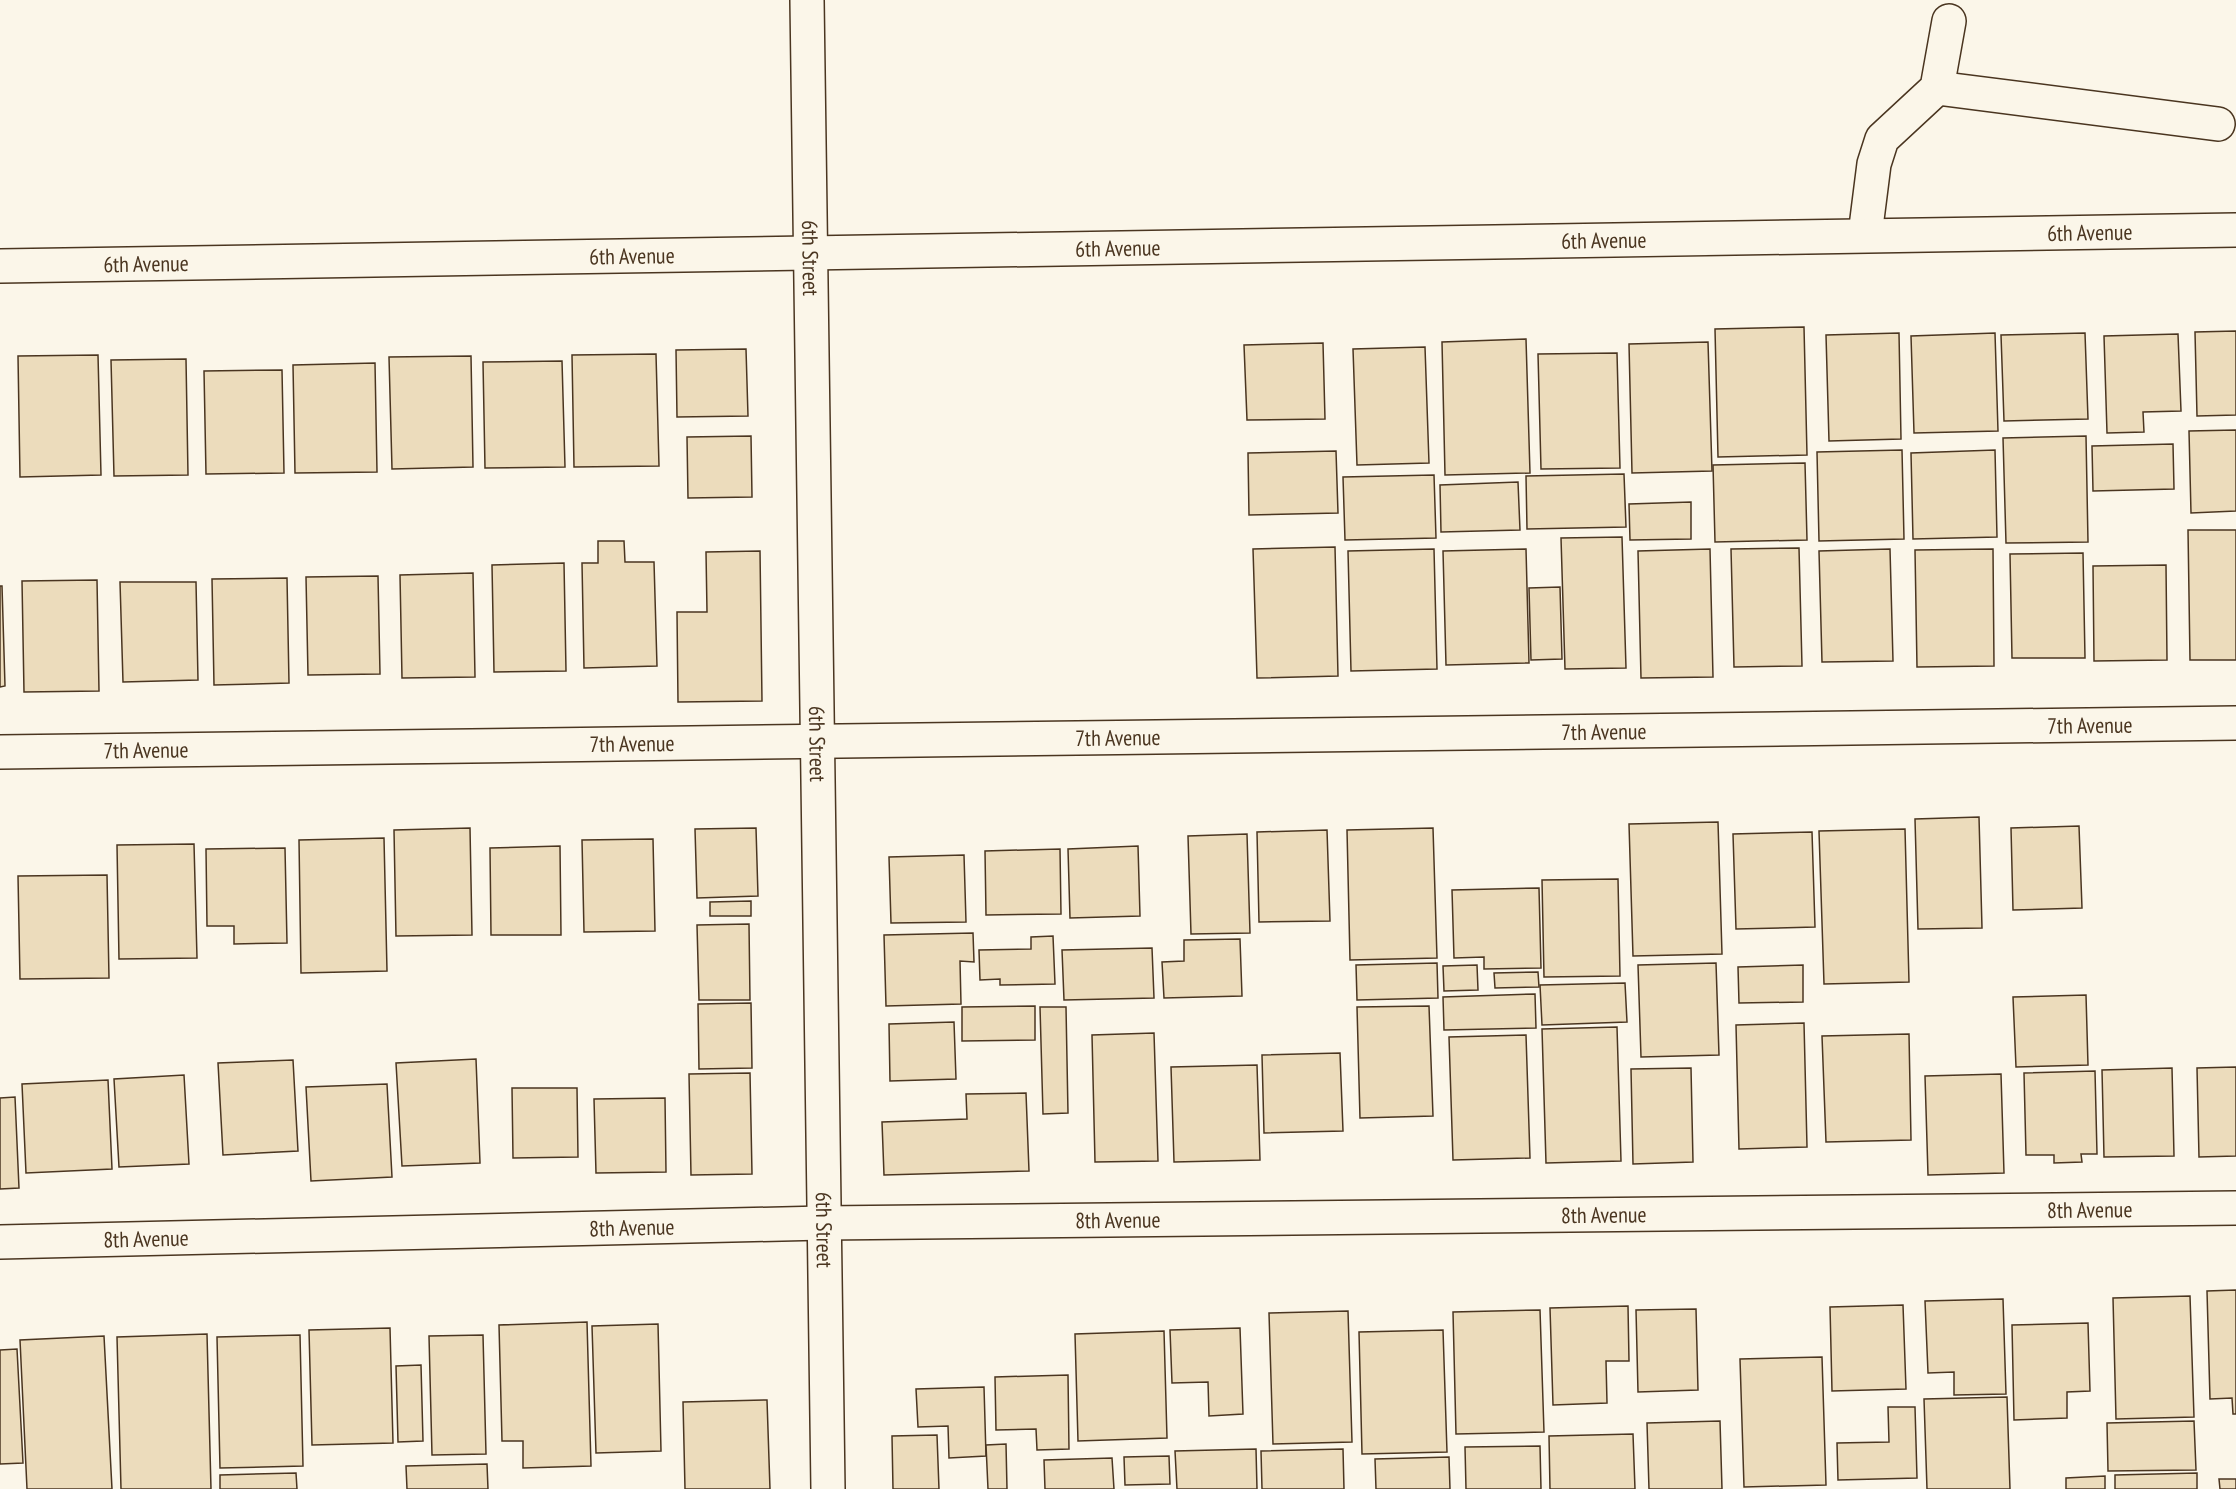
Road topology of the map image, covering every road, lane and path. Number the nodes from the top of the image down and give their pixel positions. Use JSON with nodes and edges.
{"nodes":[{"id":1,"x":807,"y":0,"type":"edge"},
{"id":2,"x":1949,"y":21,"type":"dead end"},
{"id":3,"x":1937,"y":87,"type":"junction"},
{"id":4,"x":2218,"y":123,"type":"dead end"},
{"id":5,"x":2236,"y":230,"type":"edge"},
{"id":6,"x":1865,"y":235,"type":"junction"},
{"id":7,"x":811,"y":254,"type":"junction"},
{"id":8,"x":0,"y":266,"type":"edge"},
{"id":9,"x":2236,"y":723,"type":"edge"},
{"id":10,"x":817,"y":740,"type":"junction"},
{"id":11,"x":0,"y":752,"type":"edge"},
{"id":12,"x":2236,"y":1208,"type":"edge"},
{"id":13,"x":823,"y":1223,"type":"junction"},
{"id":14,"x":0,"y":1242,"type":"edge"},
{"id":15,"x":828,"y":1489,"type":"edge"}],
"edges":[{"from":1,"to":7,"type":"street","name":"6th Street"},
{"from":2,"to":3,"type":"street"},
{"from":3,"to":4,"type":"street"},
{"from":3,"to":6,"type":"street"},
{"from":5,"to":6,"type":"street","name":"6th Avenue"},
{"from":6,"to":7,"type":"street","name":"6th Avenue"},
{"from":7,"to":8,"type":"street","name":"6th Avenue"},
{"from":7,"to":10,"type":"street","name":"6th Street"},
{"from":9,"to":10,"type":"street","name":"7th Avenue"},
{"from":10,"to":11,"type":"street","name":"7th Avenue"},
{"from":10,"to":13,"type":"street","name":"6th Street"},
{"from":12,"to":13,"type":"street","name":"8th Avenue"},
{"from":13,"to":14,"type":"street","name":"8th Avenue"},
{"from":13,"to":15,"type":"street","name":"6th Street"}]}
